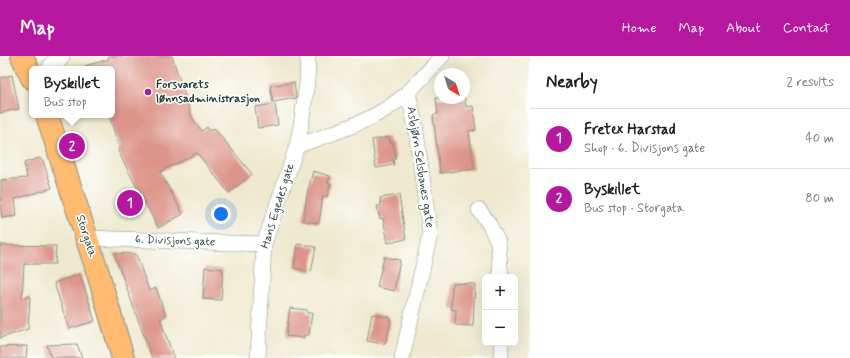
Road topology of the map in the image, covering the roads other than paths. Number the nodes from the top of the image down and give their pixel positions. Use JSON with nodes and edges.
{"nodes":[{"id":1,"x":22,"y":56,"type":"edge"},
{"id":2,"x":60,"y":56,"type":"edge"},
{"id":3,"x":308,"y":56,"type":"edge"},
{"id":4,"x":442,"y":56,"type":"edge"},
{"id":5,"x":53,"y":66,"type":"edge"},
{"id":6,"x":29,"y":71,"type":"edge"},
{"id":7,"x":408,"y":92,"type":"junction"},
{"id":8,"x":48,"y":118,"type":"edge"},
{"id":9,"x":296,"y":146,"type":"junction"},
{"id":10,"x":479,"y":210,"type":"dead end"},
{"id":11,"x":87,"y":238,"type":"junction"},
{"id":12,"x":264,"y":244,"type":"junction"},
{"id":13,"x":501,"y":274,"type":"edge"},
{"id":14,"x":501,"y":346,"type":"edge"},
{"id":15,"x":123,"y":358,"type":"edge"},
{"id":16,"x":258,"y":358,"type":"edge"},
{"id":17,"x":402,"y":358,"type":"edge"},
{"id":18,"x":501,"y":358,"type":"edge"}],
"edges":[{"from":1,"to":6,"type":"highway"},
{"from":2,"to":5,"type":"street"},
{"from":3,"to":9,"type":"street","name":"Hans Egedes gate"},
{"from":4,"to":7,"type":"street"},
{"from":7,"to":9,"type":"street"},
{"from":7,"to":17,"type":"street","name":"Asbjørn Selsbanes gate"},
{"from":8,"to":11,"type":"highway","name":"Storgata"},
{"from":9,"to":12,"type":"street","name":"Hans Egedes gate"},
{"from":10,"to":13,"type":"street"},
{"from":11,"to":12,"type":"street","name":"6. Divisjons gate"},
{"from":11,"to":15,"type":"highway","name":"Storgata"},
{"from":12,"to":16,"type":"street","name":"Hans Egedes gate"},
{"from":14,"to":18,"type":"street"}]}
